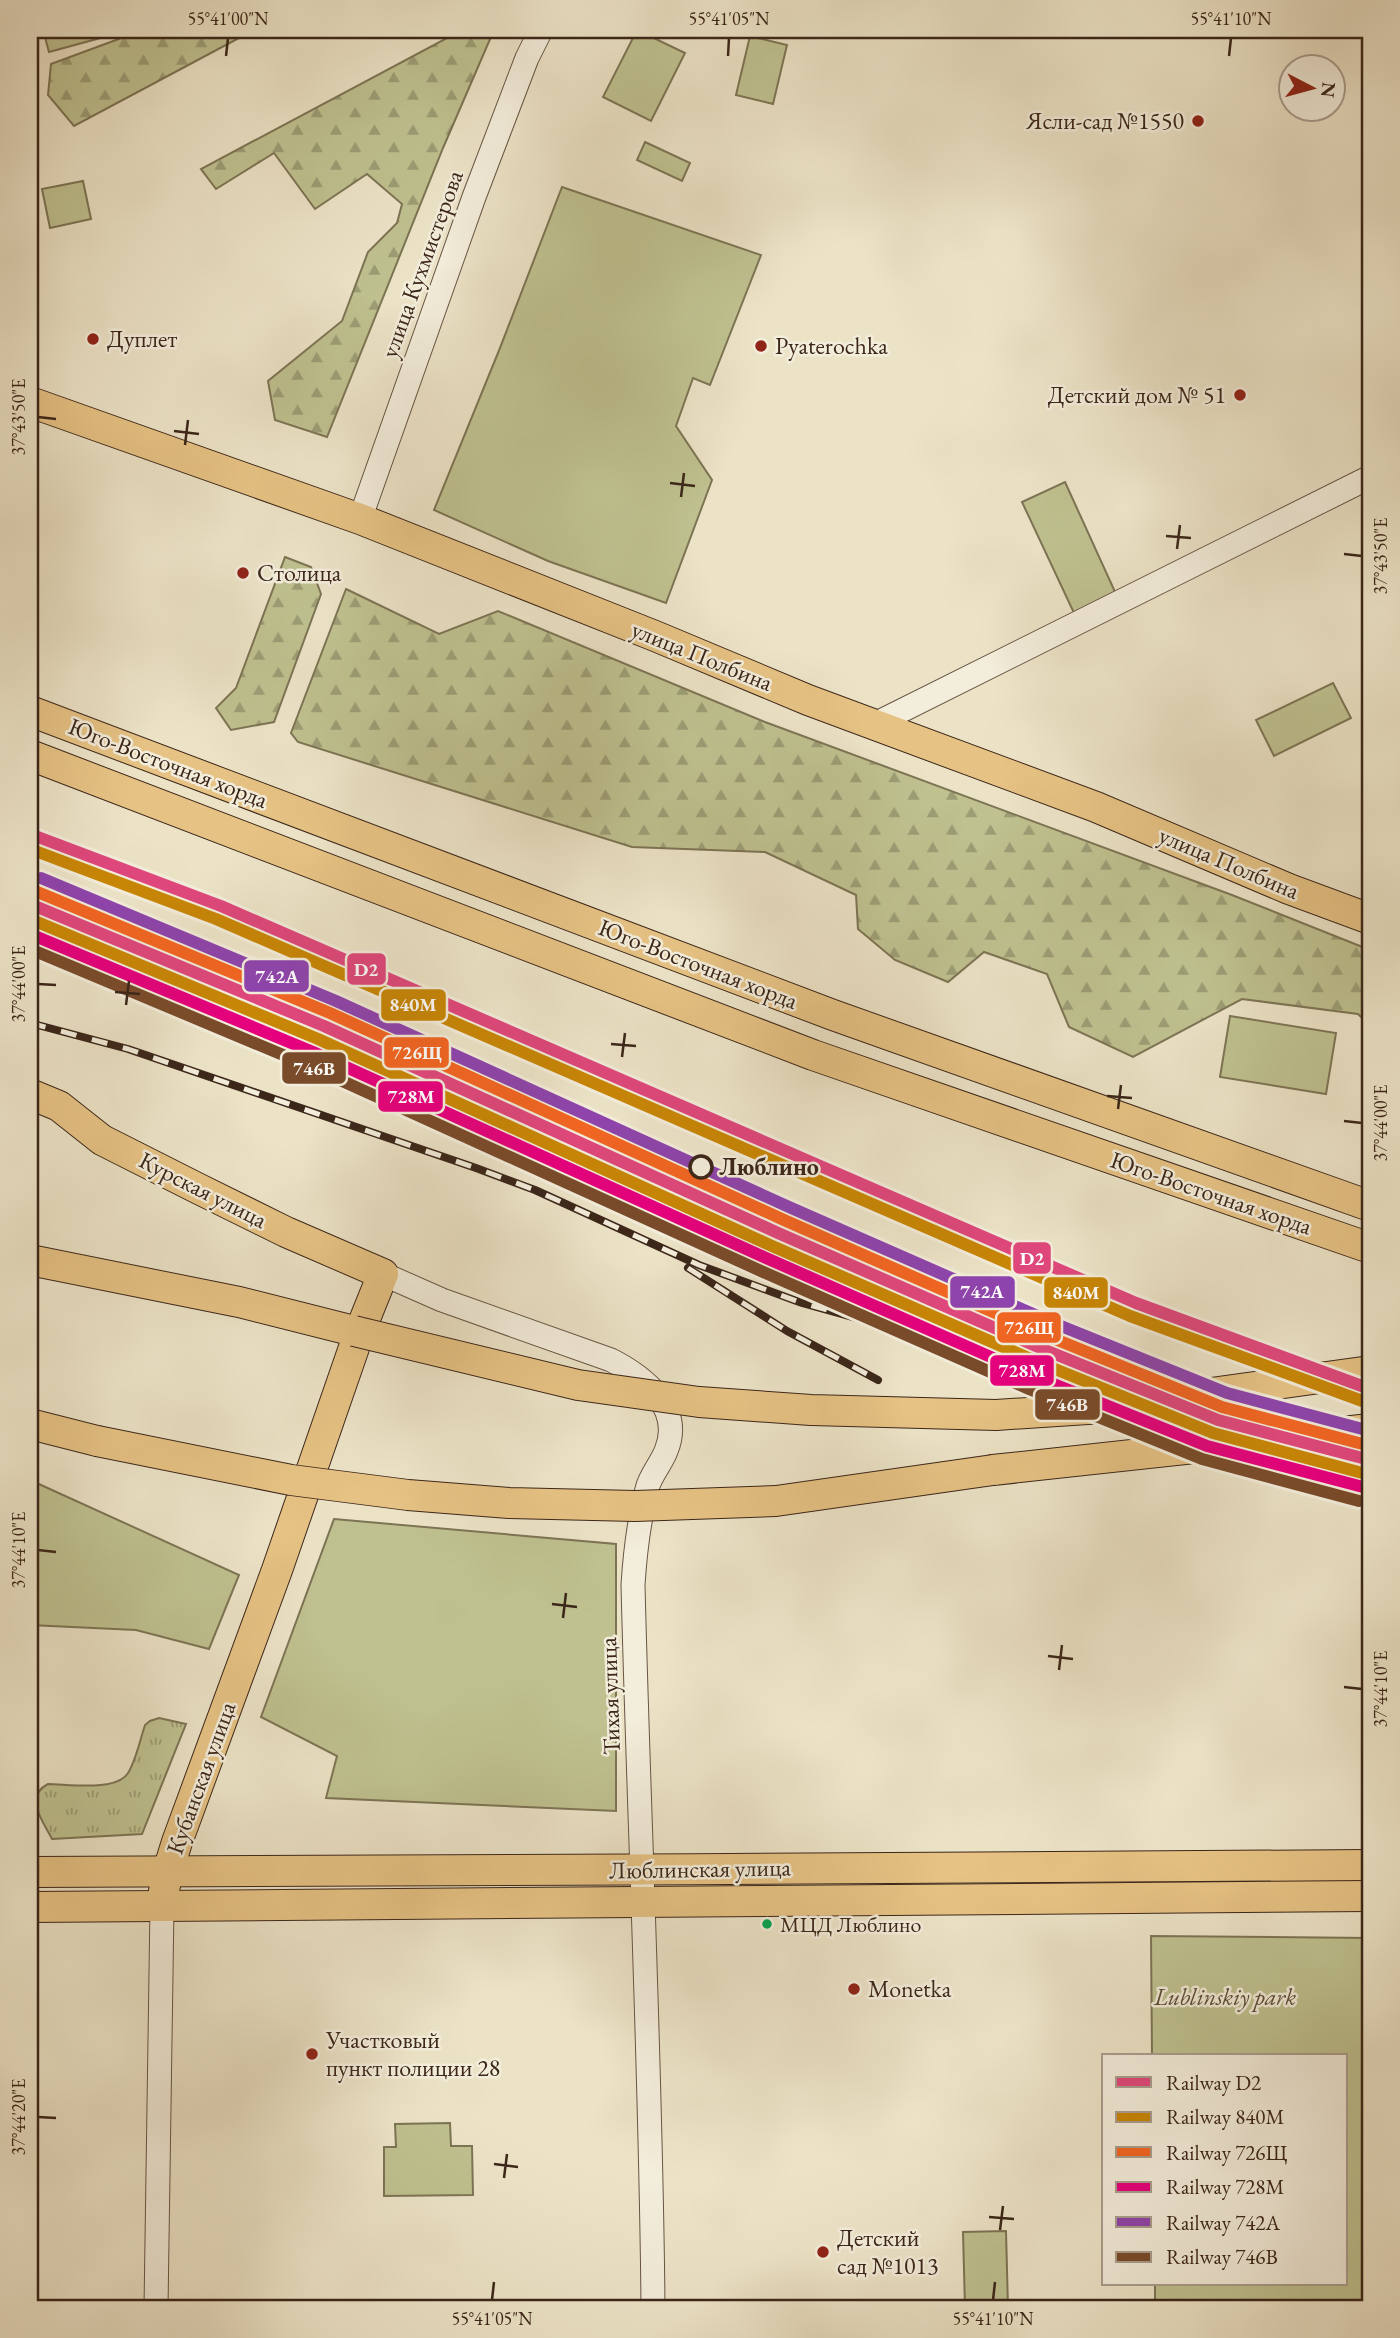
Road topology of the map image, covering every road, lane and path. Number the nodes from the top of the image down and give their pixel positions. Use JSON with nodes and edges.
{"nodes":[{"id":1,"x":541,"y":30,"type":"edge"},
{"id":2,"x":30,"y":402,"type":"edge"},
{"id":3,"x":1370,"y":477,"type":"edge"},
{"id":4,"x":360,"y":519,"type":"junction"},
{"id":5,"x":30,"y":711,"type":"edge"},
{"id":6,"x":875,"y":724,"type":"junction"},
{"id":7,"x":30,"y":755,"type":"edge"},
{"id":8,"x":1370,"y":919,"type":"edge"},
{"id":9,"x":30,"y":1094,"type":"edge"},
{"id":10,"x":1370,"y":1206,"type":"edge"},
{"id":11,"x":286,"y":1232,"type":"junction"},
{"id":12,"x":1370,"y":1248,"type":"edge"},
{"id":13,"x":30,"y":1260,"type":"edge"},
{"id":14,"x":383,"y":1274,"type":"junction"},
{"id":15,"x":358,"y":1336,"type":"junction"},
{"id":16,"x":1370,"y":1371,"type":"edge"},
{"id":17,"x":30,"y":1424,"type":"edge"},
{"id":18,"x":1370,"y":1429,"type":"edge"},
{"id":19,"x":1370,"y":1865,"type":"edge"},
{"id":20,"x":642,"y":1870,"type":"junction"},
{"id":21,"x":30,"y":1872,"type":"edge"},
{"id":22,"x":167,"y":1874,"type":"junction"},
{"id":23,"x":1370,"y":1896,"type":"edge"},
{"id":24,"x":644,"y":1901,"type":"junction"},
{"id":25,"x":162,"y":1906,"type":"junction"},
{"id":26,"x":30,"y":1907,"type":"edge"},
{"id":27,"x":156,"y":2308,"type":"edge"},
{"id":28,"x":653,"y":2308,"type":"edge"}],
"edges":[{"from":1,"to":4,"type":"street","name":"улица Кухмистерова"},
{"from":2,"to":4,"type":"main road","name":"улица Полбина"},
{"from":3,"to":6,"type":"street"},
{"from":4,"to":6,"type":"main road","name":"улица Полбина"},
{"from":5,"to":10,"type":"main road","name":"Юго-Восточная хорда"},
{"from":6,"to":8,"type":"main road","name":"улица Полбина"},
{"from":7,"to":12,"type":"main road","name":"Юго-Восточная хорда"},
{"from":9,"to":11,"type":"main road","name":"Курская улица"},
{"from":11,"to":14,"type":"main road","name":"Курская улица"},
{"from":11,"to":15,"type":"main road"},
{"from":13,"to":16,"type":"main road","bridge":true},
{"from":14,"to":15,"type":"main road","name":"Кубанская улица"},
{"from":14,"to":20,"type":"street","name":"Тихая улица"},
{"from":15,"to":22,"type":"main road","name":"Кубанская улица"},
{"from":17,"to":18,"type":"main road","bridge":true},
{"from":19,"to":20,"type":"main road","name":"Люблинская улица"},
{"from":20,"to":22,"type":"main road","name":"Люблинская улица"},
{"from":20,"to":24,"type":"street","name":"Тихая улица"},
{"from":21,"to":22,"type":"main road","name":"Люблинская улица"},
{"from":22,"to":25,"type":"main road","name":"Кубанская улица"},
{"from":23,"to":24,"type":"main road","name":"Люблинская улица"},
{"from":24,"to":25,"type":"main road","name":"Люблинская улица"},
{"from":24,"to":28,"type":"street","name":"Тихая улица"},
{"from":25,"to":26,"type":"main road","name":"Люблинская улица"},
{"from":25,"to":27,"type":"street","name":"Кубанская улица"}]}
